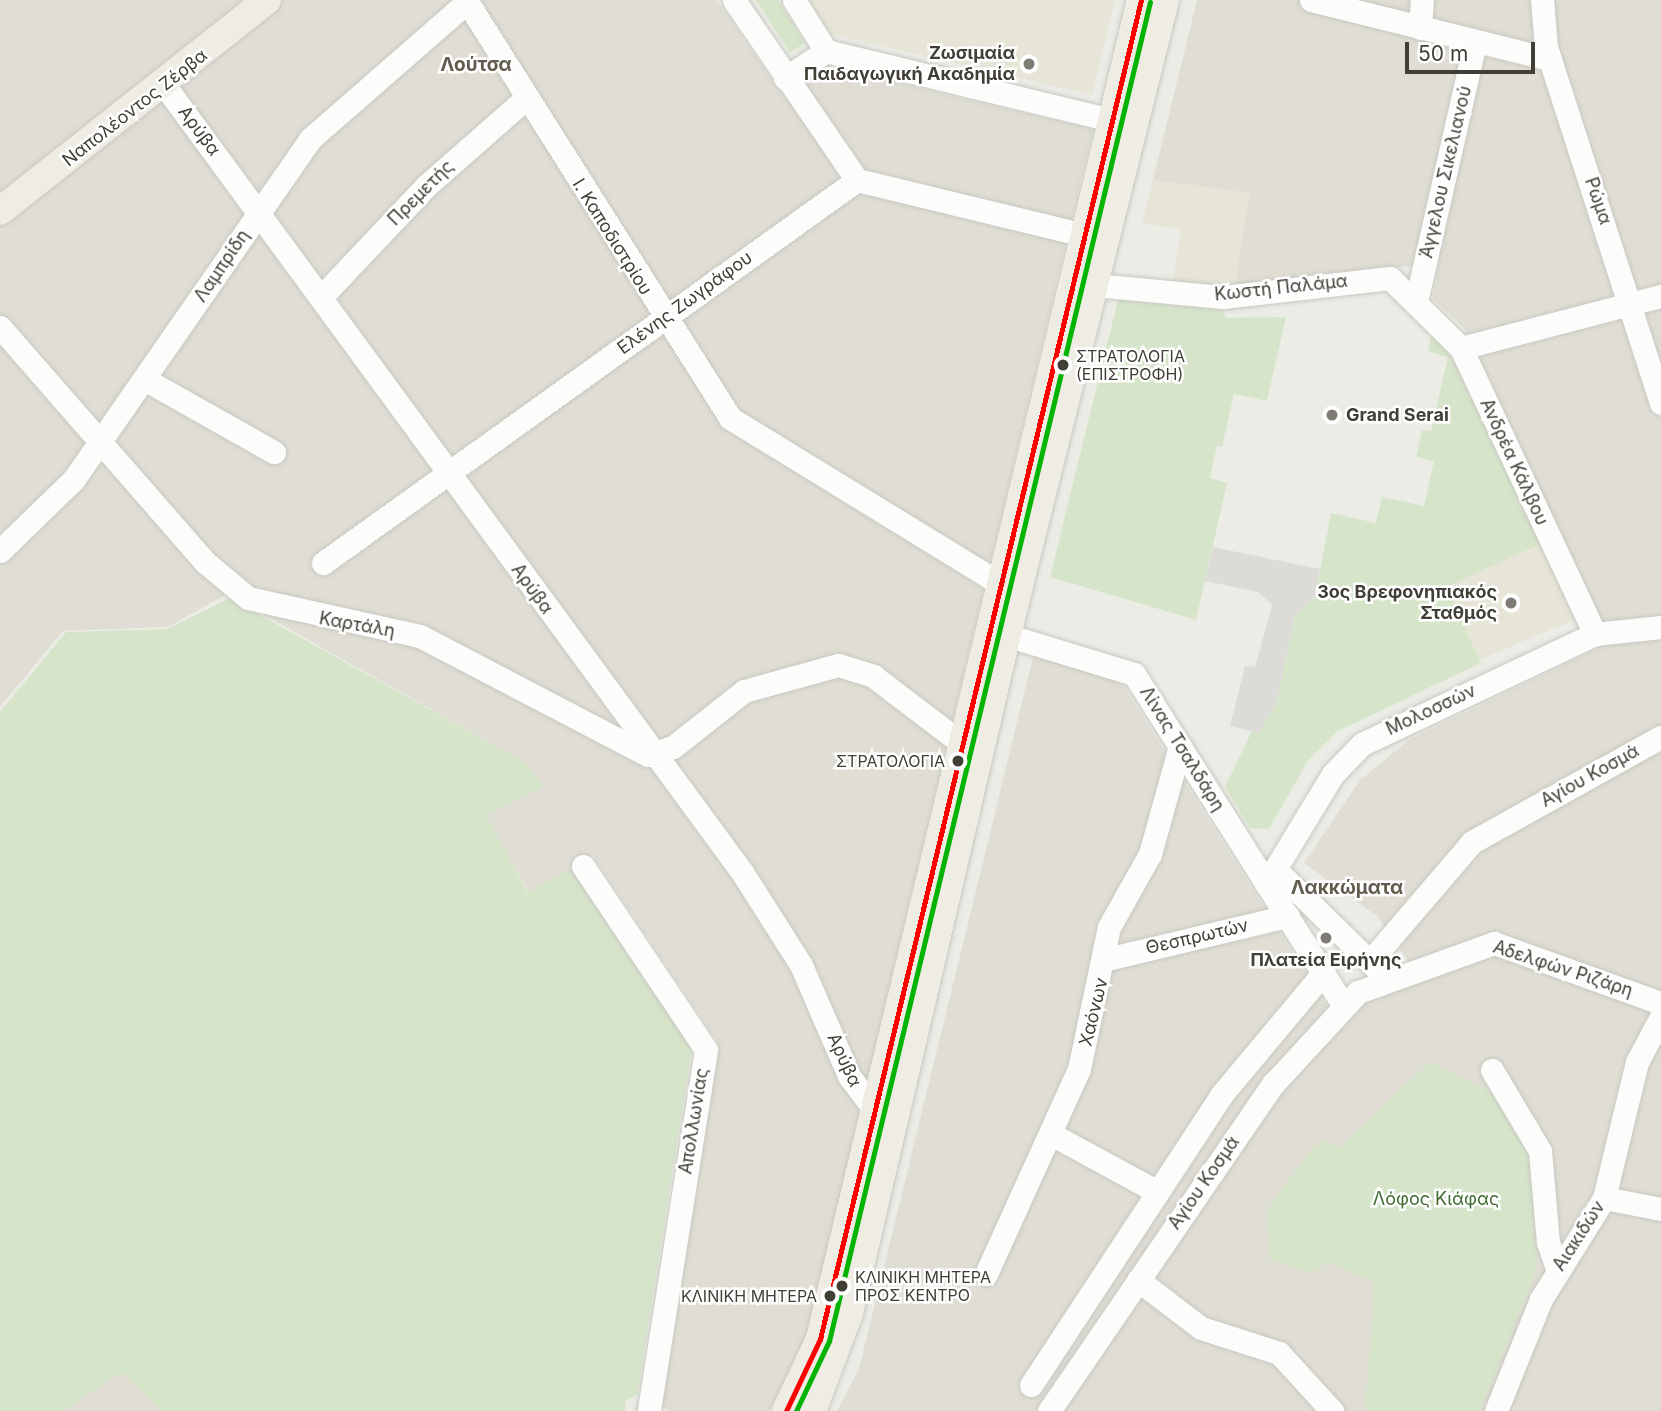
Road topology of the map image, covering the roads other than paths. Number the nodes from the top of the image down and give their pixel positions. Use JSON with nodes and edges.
{"nodes":[{"id":1,"x":267,"y":0,"type":"edge"},
{"id":2,"x":734,"y":0,"type":"edge"},
{"id":3,"x":794,"y":0,"type":"edge"},
{"id":4,"x":1141,"y":0,"type":"edge"},
{"id":5,"x":1165,"y":0,"type":"edge"},
{"id":6,"x":1311,"y":0,"type":"edge"},
{"id":7,"x":1422,"y":0,"type":"edge"},
{"id":8,"x":1542,"y":0,"type":"edge"},
{"id":9,"x":467,"y":1,"type":"edge"},
{"id":10,"x":1420,"y":28,"type":"junction"},
{"id":11,"x":1475,"y":42,"type":"junction"},
{"id":12,"x":826,"y":51,"type":"junction"},
{"id":13,"x":1550,"y":59,"type":"junction"},
{"id":14,"x":785,"y":78,"type":"junction"},
{"id":15,"x":165,"y":86,"type":"junction"},
{"id":16,"x":526,"y":99,"type":"junction"},
{"id":17,"x":1112,"y":120,"type":"junction"},
{"id":18,"x":857,"y":180,"type":"junction"},
{"id":19,"x":0,"y":211,"type":"edge"},
{"id":20,"x":259,"y":212,"type":"junction"},
{"id":21,"x":1084,"y":235,"type":"junction"},
{"id":22,"x":1095,"y":285,"type":"junction"},
{"id":23,"x":323,"y":295,"type":"junction"},
{"id":24,"x":1661,"y":296,"type":"edge"},
{"id":25,"x":1416,"y":302,"type":"junction"},
{"id":26,"x":1634,"y":306,"type":"junction"},
{"id":27,"x":664,"y":318,"type":"junction"},
{"id":28,"x":0,"y":327,"type":"edge"},
{"id":29,"x":1461,"y":348,"type":"junction"},
{"id":30,"x":146,"y":380,"type":"junction"},
{"id":31,"x":1661,"y":402,"type":"edge"},
{"id":32,"x":100,"y":443,"type":"junction"},
{"id":33,"x":274,"y":452,"type":"dead end"},
{"id":34,"x":447,"y":474,"type":"junction"},
{"id":35,"x":0,"y":551,"type":"edge"},
{"id":36,"x":323,"y":563,"type":"dead end"},
{"id":37,"x":999,"y":582,"type":"junction"},
{"id":38,"x":1661,"y":627,"type":"edge"},
{"id":39,"x":997,"y":632,"type":"junction"},
{"id":40,"x":1595,"y":634,"type":"junction"},
{"id":41,"x":1661,"y":737,"type":"edge"},
{"id":42,"x":960,"y":742,"type":"junction"},
{"id":43,"x":1180,"y":746,"type":"junction"},
{"id":44,"x":654,"y":755,"type":"junction"},
{"id":45,"x":583,"y":866,"type":"dead end"},
{"id":46,"x":1271,"y":876,"type":"junction"},
{"id":47,"x":1288,"y":916,"type":"junction"},
{"id":48,"x":1107,"y":958,"type":"junction"},
{"id":49,"x":1371,"y":960,"type":"junction"},
{"id":50,"x":1324,"y":972,"type":"junction"},
{"id":51,"x":1385,"y":979,"type":"junction"},
{"id":52,"x":1661,"y":1003,"type":"edge"},
{"id":53,"x":1343,"y":1004,"type":"junction"},
{"id":54,"x":1661,"y":1017,"type":"edge"},
{"id":55,"x":1492,"y":1070,"type":"dead end"},
{"id":56,"x":873,"y":1108,"type":"junction"},
{"id":57,"x":1051,"y":1134,"type":"junction"},
{"id":58,"x":1156,"y":1191,"type":"junction"},
{"id":59,"x":1604,"y":1198,"type":"junction"},
{"id":60,"x":1661,"y":1209,"type":"edge"},
{"id":61,"x":1557,"y":1268,"type":"junction"},
{"id":62,"x":986,"y":1274,"type":"dead end"},
{"id":63,"x":1138,"y":1280,"type":"junction"},
{"id":64,"x":1031,"y":1385,"type":"dead end"},
{"id":65,"x":651,"y":1410,"type":"edge"},
{"id":66,"x":786,"y":1411,"type":"edge"},
{"id":67,"x":812,"y":1411,"type":"edge"},
{"id":68,"x":1049,"y":1411,"type":"edge"},
{"id":69,"x":1332,"y":1411,"type":"edge"},
{"id":70,"x":1496,"y":1411,"type":"edge"}],
"edges":[{"from":1,"to":15,"type":"main road","name":"Ναπολέοντος Ζέρβα"},
{"from":2,"to":14,"type":"street"},
{"from":3,"to":12,"type":"street"},
{"from":4,"to":17,"type":"main road"},
{"from":5,"to":22,"type":"main road"},
{"from":6,"to":10,"type":"street"},
{"from":7,"to":10,"type":"street"},
{"from":8,"to":13,"type":"street","name":"Ρώμα"},
{"from":9,"to":16,"type":"street","name":"Ι. Καποδιστρίου"},
{"from":9,"to":20,"type":"street","name":"Λαμπρίδη"},
{"from":10,"to":11,"type":"street"},
{"from":11,"to":13,"type":"street"},
{"from":11,"to":25,"type":"street","name":"Άγγελου Σικελιανού"},
{"from":12,"to":14,"type":"street"},
{"from":12,"to":17,"type":"street"},
{"from":13,"to":26,"type":"street","name":"Ρώμα"},
{"from":14,"to":18,"type":"street"},
{"from":15,"to":19,"type":"main road","name":"Ναπολέοντος Ζέρβα"},
{"from":15,"to":20,"type":"street","name":"Αρύβα"},
{"from":16,"to":23,"type":"street","name":"Πρεμετής"},
{"from":16,"to":27,"type":"street","name":"Ι. Καποδιστρίου"},
{"from":17,"to":21,"type":"main road"},
{"from":18,"to":21,"type":"street"},
{"from":18,"to":27,"type":"street","name":"Ελένης Ζωγράφου"},
{"from":20,"to":23,"type":"street","name":"Αρύβα"},
{"from":20,"to":30,"type":"street","name":"Λαμπρίδη"},
{"from":21,"to":37,"type":"main road"},
{"from":22,"to":25,"type":"street","name":"Κωστή Παλάμα"},
{"from":22,"to":39,"type":"main road"},
{"from":23,"to":34,"type":"street","name":"Αρύβα"},
{"from":24,"to":26,"type":"street"},
{"from":25,"to":29,"type":"street","name":"Ανδρέα Κάλβου"},
{"from":26,"to":29,"type":"street"},
{"from":26,"to":31,"type":"street","name":"Ρώμα"},
{"from":27,"to":34,"type":"street","name":"Ελένης Ζωγράφου"},
{"from":27,"to":37,"type":"street","name":"Ι. Καποδιστρίου"},
{"from":28,"to":32,"type":"street","name":"Καρτάλη"},
{"from":29,"to":40,"type":"street","name":"Ανδρέα Κάλβου"},
{"from":30,"to":32,"type":"street","name":"Λαμπρίδη"},
{"from":30,"to":33,"type":"street"},
{"from":32,"to":35,"type":"street","name":"Λαμπρίδη"},
{"from":32,"to":44,"type":"street","name":"Καρτάλη"},
{"from":34,"to":36,"type":"street","name":"Ελένης Ζωγράφου"},
{"from":34,"to":44,"type":"street","name":"Αρύβα"},
{"from":37,"to":39,"type":"main road"},
{"from":38,"to":40,"type":"street","name":"Μολοσσών"},
{"from":39,"to":42,"type":"main road"},
{"from":39,"to":43,"type":"street","name":"Λίνας Τσαλδάρη"},
{"from":39,"to":67,"type":"main road"},
{"from":40,"to":46,"type":"street","name":"Μολοσσών"},
{"from":41,"to":49,"type":"street","name":"Αγίου Κοσμά"},
{"from":42,"to":44,"type":"street"},
{"from":42,"to":56,"type":"main road"},
{"from":43,"to":46,"type":"street","name":"Λίνας Τσαλδάρη"},
{"from":43,"to":48,"type":"street","name":"Χαόνων"},
{"from":44,"to":56,"type":"street","name":"Αρύβα"},
{"from":45,"to":65,"type":"street","name":"Απολλωνίας"},
{"from":46,"to":47,"type":"street"},
{"from":46,"to":49,"type":"street"},
{"from":47,"to":48,"type":"street","name":"Θεσπρωτών"},
{"from":47,"to":50,"type":"street"},
{"from":48,"to":57,"type":"street","name":"Χαόνων"},
{"from":49,"to":51,"type":"street"},
{"from":50,"to":53,"type":"street"},
{"from":50,"to":58,"type":"street"},
{"from":51,"to":52,"type":"street","name":"Αδελφών Ριζάρη"},
{"from":51,"to":53,"type":"street","name":"Αγίου Κοσμά"},
{"from":53,"to":63,"type":"street","name":"Αγίου Κοσμά"},
{"from":54,"to":59,"type":"street","name":"Αιακιδών"},
{"from":55,"to":61,"type":"street"},
{"from":56,"to":66,"type":"main road"},
{"from":57,"to":58,"type":"street"},
{"from":57,"to":62,"type":"street","name":"Χαόνων"},
{"from":58,"to":64,"type":"street"},
{"from":59,"to":60,"type":"street"},
{"from":59,"to":61,"type":"street","name":"Αιακιδών"},
{"from":61,"to":70,"type":"street","name":"Αιακιδών"},
{"from":63,"to":68,"type":"street","name":"Αγίου Κοσμά"},
{"from":63,"to":69,"type":"street"}]}
